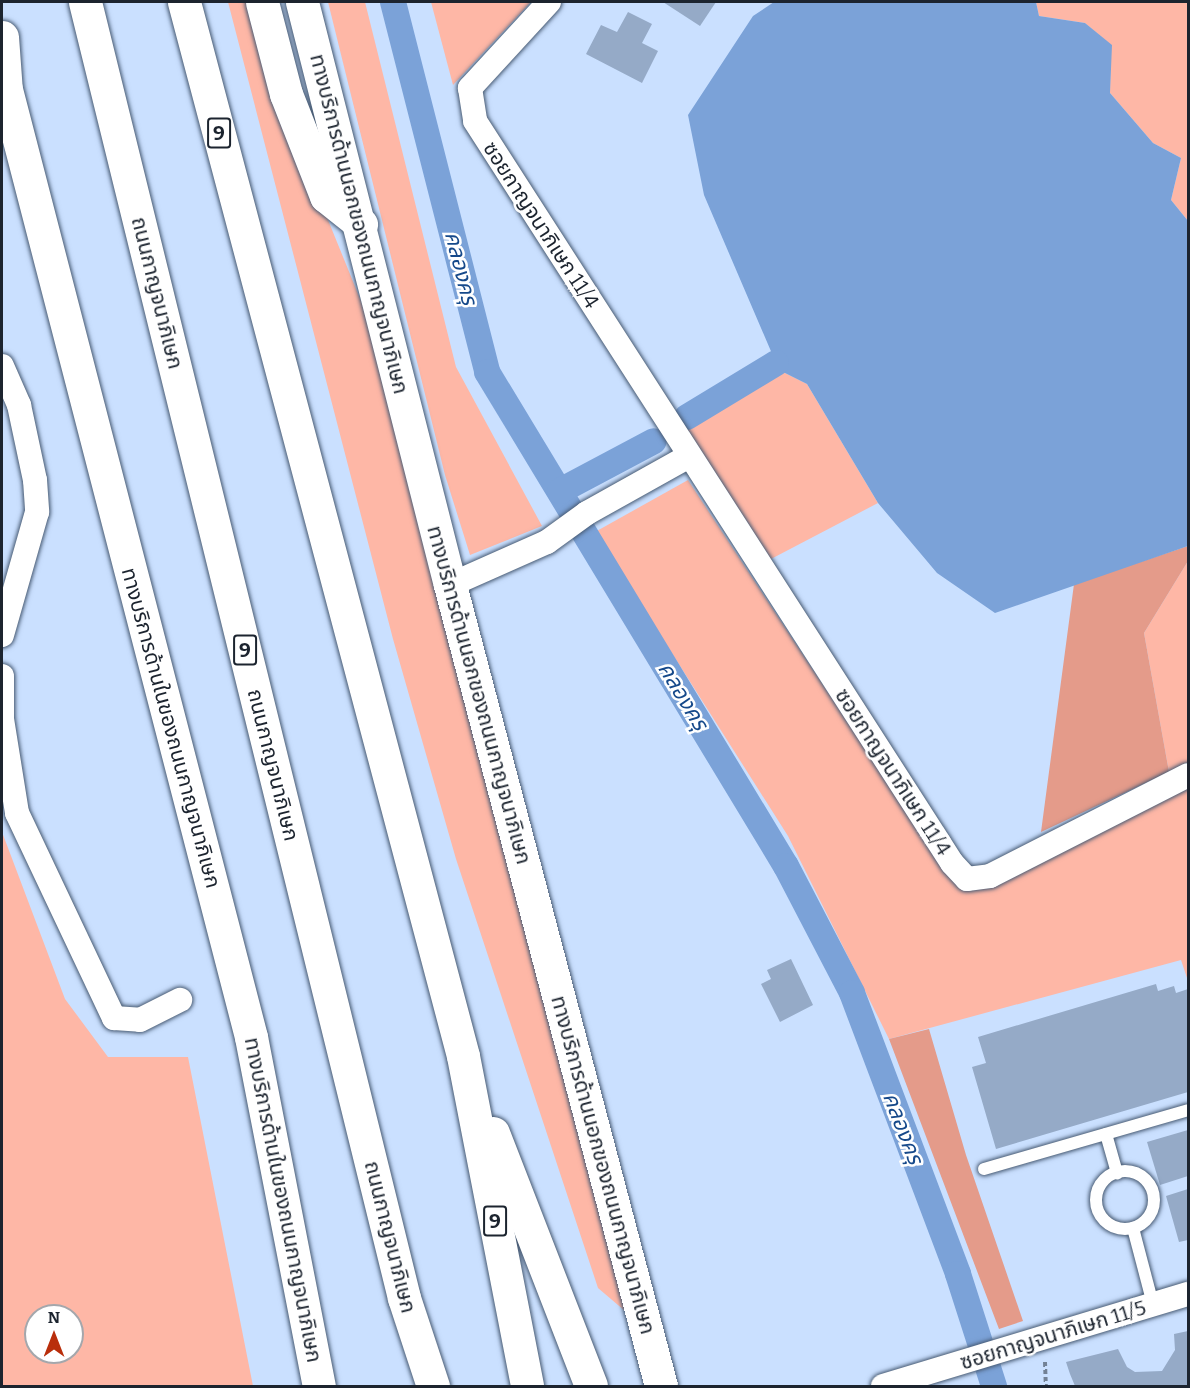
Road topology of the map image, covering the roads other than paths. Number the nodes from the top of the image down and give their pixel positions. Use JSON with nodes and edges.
{"nodes":[{"id":1,"x":86,"y":2,"type":"edge"},
{"id":2,"x":184,"y":2,"type":"edge"},
{"id":3,"x":262,"y":2,"type":"edge"},
{"id":4,"x":302,"y":2,"type":"edge"},
{"id":5,"x":549,"y":2,"type":"edge"},
{"id":6,"x":2,"y":37,"type":"edge"},
{"id":7,"x":4,"y":82,"type":"edge"},
{"id":8,"x":361,"y":224,"type":"junction"},
{"id":9,"x":2,"y":366,"type":"edge"},
{"id":10,"x":689,"y":456,"type":"junction"},
{"id":11,"x":450,"y":585,"type":"junction"},
{"id":12,"x":2,"y":635,"type":"edge"},
{"id":13,"x":2,"y":676,"type":"edge"},
{"id":14,"x":1188,"y":775,"type":"edge"},
{"id":15,"x":180,"y":1000,"type":"dead end"},
{"id":16,"x":463,"y":1056,"type":"junction"},
{"id":17,"x":1188,"y":1110,"type":"edge"},
{"id":18,"x":1106,"y":1134,"type":"junction"},
{"id":19,"x":984,"y":1169,"type":"dead end"},
{"id":20,"x":1117,"y":1173,"type":"junction"},
{"id":21,"x":1132,"y":1228,"type":"junction"},
{"id":22,"x":1188,"y":1294,"type":"edge"},
{"id":23,"x":404,"y":1298,"type":"junction"},
{"id":24,"x":1153,"y":1304,"type":"junction"},
{"id":25,"x":319,"y":1386,"type":"edge"},
{"id":26,"x":409,"y":1386,"type":"edge"},
{"id":27,"x":433,"y":1386,"type":"edge"},
{"id":28,"x":527,"y":1386,"type":"edge"},
{"id":29,"x":591,"y":1386,"type":"edge"},
{"id":30,"x":661,"y":1386,"type":"edge"},
{"id":31,"x":884,"y":1386,"type":"edge"}],
"edges":[{"from":1,"to":23,"type":"main road","name":"ถนนกาญจนาภิเษก","number":"9"},
{"from":2,"to":16,"type":"main road","number":"9"},
{"from":3,"to":8,"type":"main road"},
{"from":4,"to":8,"type":"main road","name":"ทางบริการด้านนอกของถนนกาญจนาภิเษก"},
{"from":5,"to":10,"type":"street","name":"ซอยกาญจนาภิเษก 11/4"},
{"from":6,"to":7,"type":"main road","name":"ทางบริการด้านในของถนนกาญจนาภิเษก"},
{"from":7,"to":25,"type":"main road","name":"ทางบริการด้านในของถนนกาญจนาภิเษก"},
{"from":8,"to":11,"type":"main road","name":"ทางบริการด้านนอกของถนนกาญจนาภิเษก"},
{"from":9,"to":12,"type":"street"},
{"from":10,"to":11,"type":"street"},
{"from":10,"to":14,"type":"street","name":"ซอยกาญจนาภิเษก 11/4"},
{"from":11,"to":30,"type":"main road","name":"ทางบริการด้านนอกของถนนกาญจนาภิเษก"},
{"from":13,"to":15,"type":"street"},
{"from":16,"to":28,"type":"main road","number":"9"},
{"from":16,"to":29,"type":"main road"},
{"from":17,"to":18,"type":"lane"},
{"from":18,"to":19,"type":"lane"},
{"from":18,"to":20,"type":"lane"},
{"from":20,"to":21,"type":"lane"},
{"from":20,"to":21,"type":"lane"},
{"from":21,"to":24,"type":"lane"},
{"from":22,"to":24,"type":"street","name":"ซอยกาญจนาภิเษก 11/5"},
{"from":23,"to":26,"type":"main road"},
{"from":23,"to":27,"type":"main road","name":"ถนนกาญจนาภิเษก","number":"9"},
{"from":24,"to":31,"type":"street","name":"ซอยกาญจนาภิเษก 11/5"}]}
